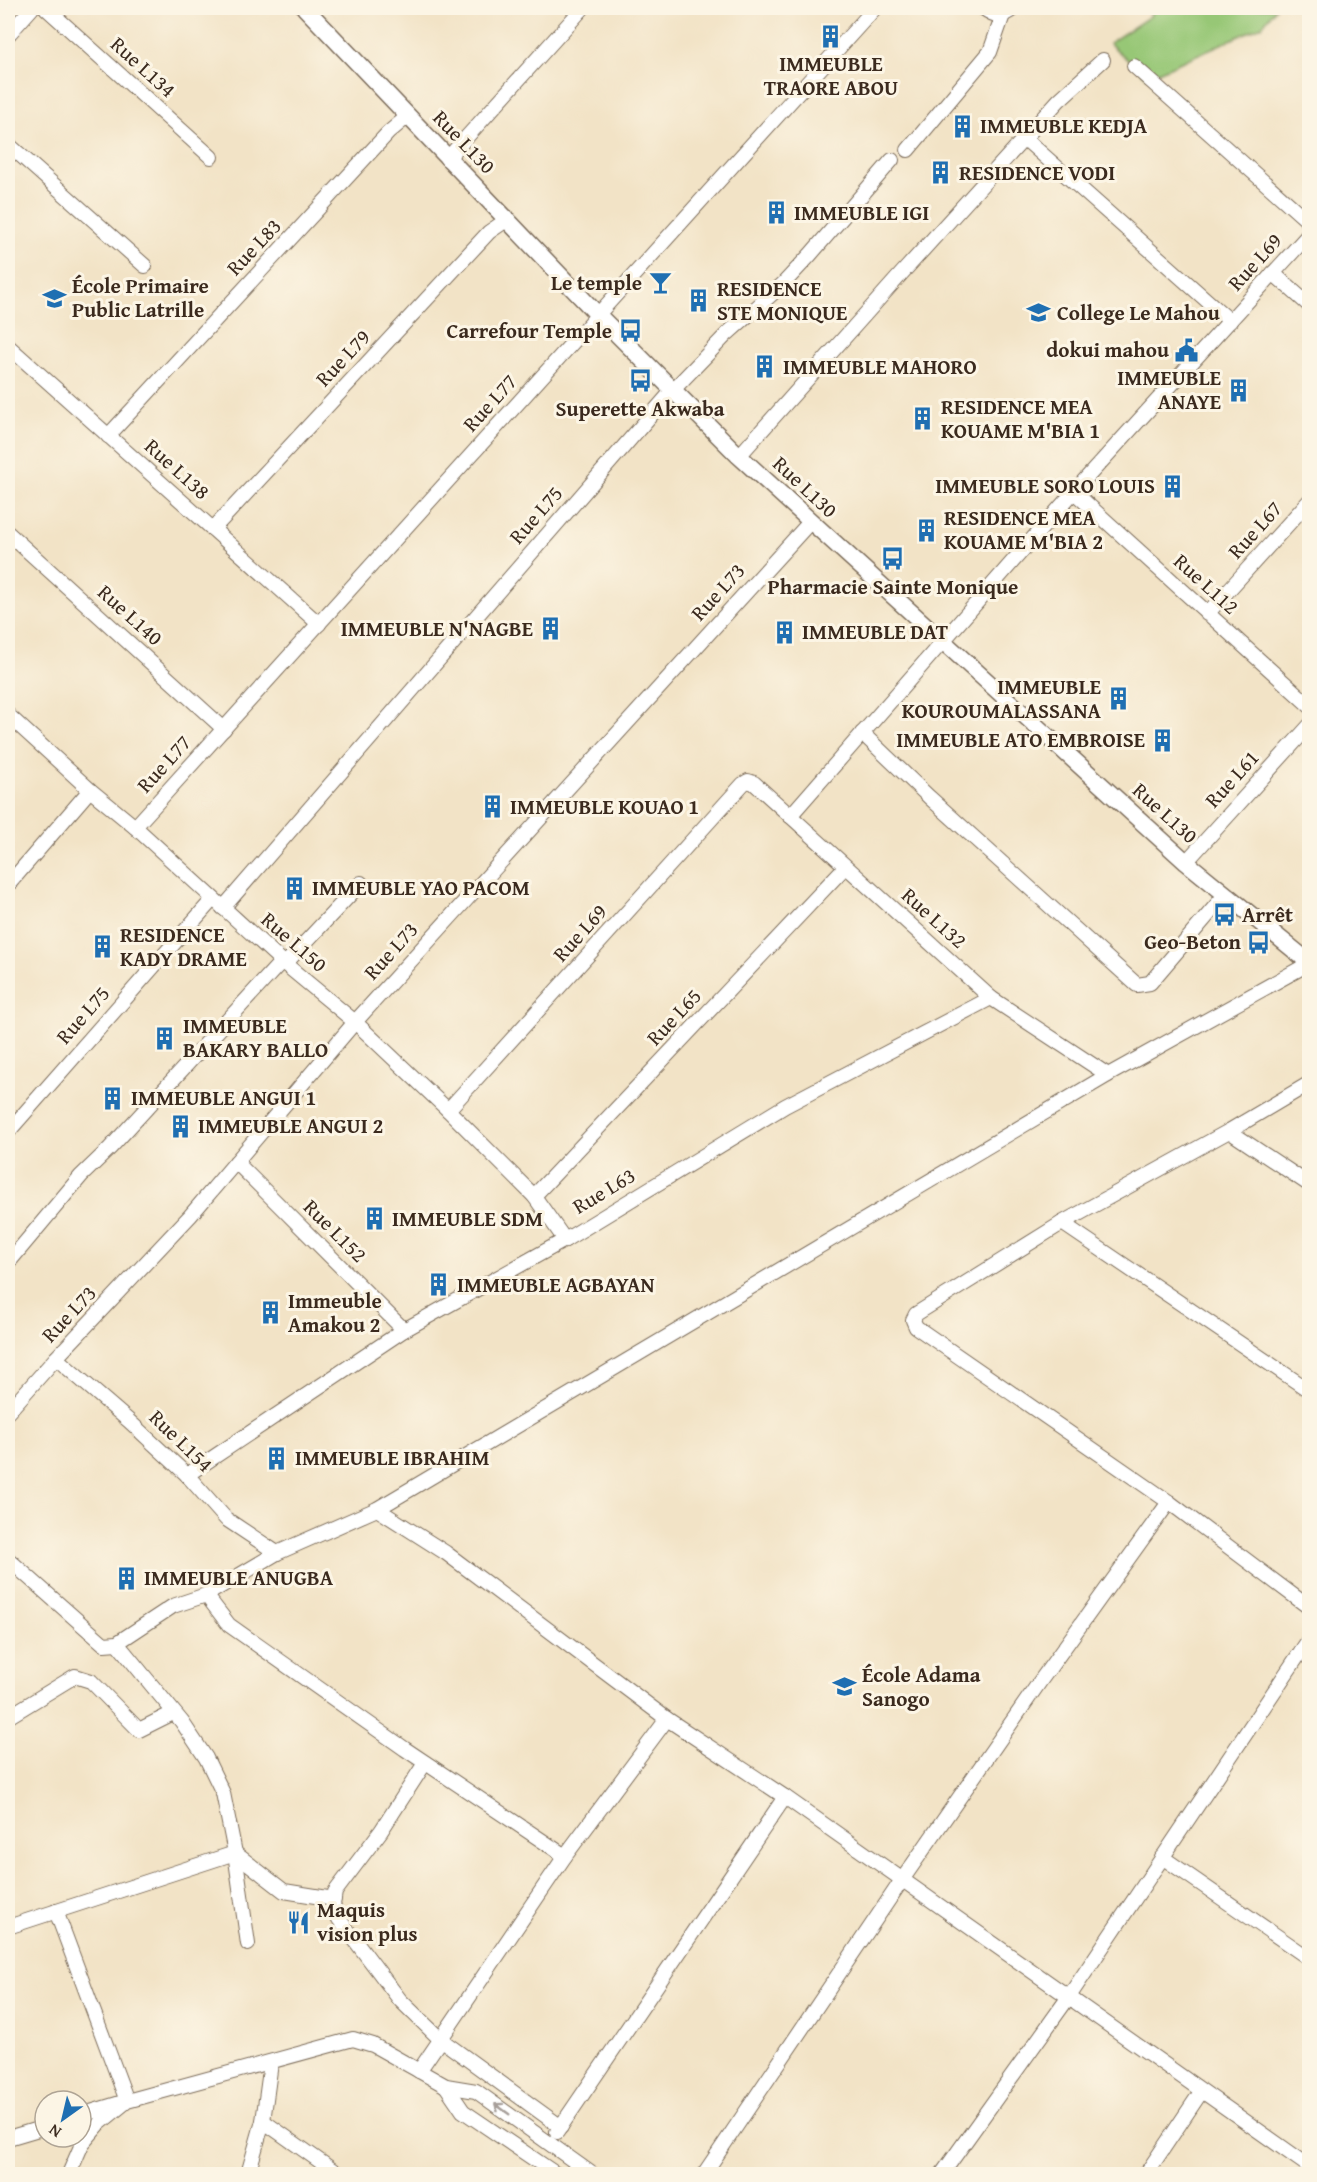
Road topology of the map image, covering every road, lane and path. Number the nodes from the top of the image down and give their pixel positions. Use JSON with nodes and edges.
{"nodes":[{"id":1,"x":32,"y":8,"type":"edge"},
{"id":2,"x":46,"y":8,"type":"edge"},
{"id":3,"x":305,"y":8,"type":"edge"},
{"id":4,"x":583,"y":8,"type":"edge"},
{"id":5,"x":875,"y":8,"type":"edge"},
{"id":6,"x":983,"y":8,"type":"edge"},
{"id":7,"x":1009,"y":11,"type":"edge"},
{"id":8,"x":8,"y":35,"type":"edge"},
{"id":9,"x":1103,"y":60,"type":"dead end"},
{"id":10,"x":1134,"y":66,"type":"dead end"},
{"id":11,"x":408,"y":116,"type":"junction"},
{"id":12,"x":1024,"y":138,"type":"junction"},
{"id":13,"x":8,"y":144,"type":"edge"},
{"id":14,"x":908,"y":150,"type":"dead end"},
{"id":15,"x":211,"y":157,"type":"dead end"},
{"id":16,"x":447,"y":159,"type":"junction"},
{"id":17,"x":892,"y":160,"type":"dead end"},
{"id":18,"x":508,"y":219,"type":"junction"},
{"id":19,"x":1310,"y":223,"type":"edge"},
{"id":20,"x":1310,"y":233,"type":"edge"},
{"id":21,"x":145,"y":266,"type":"dead end"},
{"id":22,"x":1273,"y":273,"type":"junction"},
{"id":23,"x":1310,"y":306,"type":"edge"},
{"id":24,"x":598,"y":315,"type":"junction"},
{"id":25,"x":1230,"y":321,"type":"junction"},
{"id":26,"x":8,"y":346,"type":"edge"},
{"id":27,"x":672,"y":391,"type":"junction"},
{"id":28,"x":108,"y":436,"type":"junction"},
{"id":29,"x":739,"y":456,"type":"junction"},
{"id":30,"x":1074,"y":492,"type":"junction"},
{"id":31,"x":1308,"y":505,"type":"edge"},
{"id":32,"x":810,"y":522,"type":"junction"},
{"id":33,"x":213,"y":529,"type":"junction"},
{"id":34,"x":8,"y":533,"type":"edge"},
{"id":35,"x":1207,"y":614,"type":"junction"},
{"id":36,"x":319,"y":624,"type":"junction"},
{"id":37,"x":942,"y":641,"type":"junction"},
{"id":38,"x":1310,"y":706,"type":"edge"},
{"id":39,"x":8,"y":715,"type":"edge"},
{"id":40,"x":1310,"y":725,"type":"edge"},
{"id":41,"x":224,"y":729,"type":"junction"},
{"id":42,"x":862,"y":733,"type":"junction"},
{"id":43,"x":743,"y":784,"type":"joint"},
{"id":44,"x":90,"y":790,"type":"junction"},
{"id":45,"x":790,"y":816,"type":"junction"},
{"id":46,"x":135,"y":827,"type":"junction"},
{"id":47,"x":1185,"y":862,"type":"junction"},
{"id":48,"x":845,"y":867,"type":"junction"},
{"id":49,"x":361,"y":884,"type":"dead end"},
{"id":50,"x":8,"y":885,"type":"edge"},
{"id":51,"x":1225,"y":896,"type":"junction"},
{"id":52,"x":218,"y":903,"type":"junction"},
{"id":53,"x":284,"y":962,"type":"junction"},
{"id":54,"x":1309,"y":963,"type":"edge"},
{"id":55,"x":991,"y":998,"type":"junction"},
{"id":56,"x":355,"y":1022,"type":"junction"},
{"id":57,"x":1108,"y":1075,"type":"junction"},
{"id":58,"x":1310,"y":1083,"type":"edge"},
{"id":59,"x":448,"y":1110,"type":"junction"},
{"id":60,"x":1229,"y":1131,"type":"junction"},
{"id":61,"x":8,"y":1132,"type":"edge"},
{"id":62,"x":236,"y":1162,"type":"junction"},
{"id":63,"x":1310,"y":1185,"type":"edge"},
{"id":64,"x":534,"y":1196,"type":"junction"},
{"id":65,"x":1062,"y":1223,"type":"junction"},
{"id":66,"x":565,"y":1240,"type":"junction"},
{"id":67,"x":8,"y":1263,"type":"edge"},
{"id":68,"x":404,"y":1330,"type":"junction"},
{"id":69,"x":56,"y":1358,"type":"junction"},
{"id":70,"x":1310,"y":1391,"type":"edge"},
{"id":71,"x":8,"y":1412,"type":"edge"},
{"id":72,"x":187,"y":1475,"type":"junction"},
{"id":73,"x":1168,"y":1502,"type":"junction"},
{"id":74,"x":377,"y":1509,"type":"junction"},
{"id":75,"x":277,"y":1553,"type":"junction"},
{"id":76,"x":8,"y":1559,"type":"edge"},
{"id":77,"x":206,"y":1595,"type":"junction"},
{"id":78,"x":1310,"y":1608,"type":"edge"},
{"id":79,"x":1310,"y":1638,"type":"edge"},
{"id":80,"x":110,"y":1644,"type":"junction"},
{"id":81,"x":173,"y":1713,"type":"junction"},
{"id":82,"x":8,"y":1718,"type":"edge"},
{"id":83,"x":668,"y":1719,"type":"junction"},
{"id":84,"x":425,"y":1763,"type":"junction"},
{"id":85,"x":785,"y":1797,"type":"junction"},
{"id":86,"x":235,"y":1853,"type":"junction"},
{"id":87,"x":565,"y":1856,"type":"junction"},
{"id":88,"x":1161,"y":1857,"type":"junction"},
{"id":89,"x":902,"y":1880,"type":"junction"},
{"id":90,"x":334,"y":1899,"type":"junction"},
{"id":91,"x":56,"y":1911,"type":"junction"},
{"id":92,"x":8,"y":1927,"type":"edge"},
{"id":93,"x":248,"y":1944,"type":"dead end"},
{"id":94,"x":1310,"y":1959,"type":"edge"},
{"id":95,"x":1068,"y":1998,"type":"junction"},
{"id":96,"x":440,"y":2039,"type":"junction"},
{"id":97,"x":271,"y":2063,"type":"junction"},
{"id":98,"x":419,"y":2071,"type":"junction"},
{"id":99,"x":446,"y":2086,"type":"junction"},
{"id":100,"x":1201,"y":2092,"type":"junction"},
{"id":101,"x":127,"y":2101,"type":"junction"},
{"id":102,"x":93,"y":2111,"type":"edge"},
{"id":103,"x":263,"y":2121,"type":"junction"},
{"id":104,"x":561,"y":2127,"type":"junction"},
{"id":105,"x":33,"y":2131,"type":"edge"},
{"id":106,"x":8,"y":2138,"type":"edge"},
{"id":107,"x":549,"y":2144,"type":"junction"},
{"id":108,"x":1310,"y":2167,"type":"edge"},
{"id":109,"x":69,"y":2175,"type":"edge"},
{"id":110,"x":248,"y":2175,"type":"edge"},
{"id":111,"x":338,"y":2175,"type":"edge"},
{"id":112,"x":556,"y":2175,"type":"edge"},
{"id":113,"x":592,"y":2175,"type":"edge"},
{"id":114,"x":704,"y":2175,"type":"edge"},
{"id":115,"x":942,"y":2175,"type":"edge"},
{"id":116,"x":1146,"y":2175,"type":"edge"}],
"edges":[{"from":1,"to":8,"type":"street"},
{"from":2,"to":15,"type":"street","name":"Rue L134"},
{"from":3,"to":11,"type":"street","name":"Rue L130"},
{"from":4,"to":16,"type":"street"},
{"from":5,"to":24,"type":"street","name":"Rue L77"},
{"from":6,"to":7,"type":"street"},
{"from":7,"to":14,"type":"street"},
{"from":9,"to":12,"type":"street"},
{"from":10,"to":19,"type":"street"},
{"from":11,"to":16,"type":"street","name":"Rue L130"},
{"from":11,"to":28,"type":"street","name":"Rue L83"},
{"from":12,"to":25,"type":"street"},
{"from":12,"to":29,"type":"street"},
{"from":13,"to":21,"type":"street"},
{"from":16,"to":18,"type":"street","name":"Rue L130"},
{"from":17,"to":27,"type":"street","name":"Rue L75"},
{"from":18,"to":24,"type":"street","name":"Rue L130"},
{"from":18,"to":33,"type":"street","name":"Rue L79"},
{"from":20,"to":22,"type":"street","name":"Rue L69"},
{"from":22,"to":23,"type":"street"},
{"from":22,"to":25,"type":"street","name":"Rue L69"},
{"from":24,"to":27,"type":"street","name":"Rue L130"},
{"from":24,"to":36,"type":"street","name":"Rue L77"},
{"from":25,"to":30,"type":"street","name":"Rue L69"},
{"from":26,"to":28,"type":"street","name":"Rue L138"},
{"from":27,"to":29,"type":"street","name":"Rue L130"},
{"from":27,"to":52,"type":"street","name":"Rue L75"},
{"from":28,"to":33,"type":"street","name":"Rue L138"},
{"from":29,"to":32,"type":"street","name":"Rue L130"},
{"from":30,"to":35,"type":"street","name":"Rue L112"},
{"from":30,"to":37,"type":"street","name":"Rue L69"},
{"from":31,"to":35,"type":"street","name":"Rue L67"},
{"from":32,"to":37,"type":"street","name":"Rue L130"},
{"from":32,"to":56,"type":"street","name":"Rue L73"},
{"from":33,"to":36,"type":"street","name":"Rue L138"},
{"from":34,"to":41,"type":"street","name":"Rue L140"},
{"from":35,"to":38,"type":"street","name":"Rue L112"},
{"from":36,"to":41,"type":"street","name":"Rue L77"},
{"from":37,"to":42,"type":"street","name":"Rue L69"},
{"from":37,"to":47,"type":"street","name":"Rue L130"},
{"from":39,"to":44,"type":"street","name":"Rue L150"},
{"from":40,"to":47,"type":"street","name":"Rue L61"},
{"from":41,"to":46,"type":"street","name":"Rue L77"},
{"from":42,"to":45,"type":"street","name":"Rue L69"},
{"from":42,"to":51,"type":"street"},
{"from":43,"to":45,"type":"street","name":"Rue L132"},
{"from":43,"to":59,"type":"street","name":"Rue L69"},
{"from":44,"to":46,"type":"street","name":"Rue L150"},
{"from":44,"to":50,"type":"street"},
{"from":45,"to":48,"type":"street","name":"Rue L132"},
{"from":46,"to":52,"type":"street","name":"Rue L150"},
{"from":47,"to":51,"type":"street","name":"Rue L130"},
{"from":48,"to":55,"type":"street","name":"Rue L132"},
{"from":48,"to":64,"type":"street","name":"Rue L65"},
{"from":49,"to":53,"type":"street"},
{"from":51,"to":54,"type":"street","name":"Rue L130"},
{"from":52,"to":53,"type":"street","name":"Rue L150"},
{"from":52,"to":61,"type":"street","name":"Rue L75"},
{"from":53,"to":56,"type":"street","name":"Rue L150"},
{"from":53,"to":67,"type":"street"},
{"from":54,"to":57,"type":"street"},
{"from":55,"to":57,"type":"street","name":"Rue L132"},
{"from":55,"to":66,"type":"street","name":"Rue L63"},
{"from":56,"to":59,"type":"street","name":"Rue L150"},
{"from":56,"to":62,"type":"street","name":"Rue L73"},
{"from":57,"to":74,"type":"street"},
{"from":58,"to":60,"type":"street"},
{"from":59,"to":64,"type":"street","name":"Rue L150"},
{"from":60,"to":63,"type":"street"},
{"from":60,"to":65,"type":"street"},
{"from":62,"to":68,"type":"street","name":"Rue L152"},
{"from":62,"to":69,"type":"street","name":"Rue L73"},
{"from":64,"to":66,"type":"street","name":"Rue L150"},
{"from":65,"to":70,"type":"street"},
{"from":65,"to":73,"type":"street"},
{"from":66,"to":68,"type":"street","name":"Rue L63"},
{"from":68,"to":72,"type":"street","name":"Rue L63"},
{"from":69,"to":71,"type":"street","name":"Rue L73"},
{"from":69,"to":72,"type":"street","name":"Rue L154"},
{"from":72,"to":75,"type":"street","name":"Rue L154"},
{"from":73,"to":78,"type":"street"},
{"from":73,"to":89,"type":"street"},
{"from":74,"to":75,"type":"street"},
{"from":74,"to":83,"type":"street"},
{"from":75,"to":77,"type":"street"},
{"from":76,"to":80,"type":"street"},
{"from":77,"to":80,"type":"street"},
{"from":77,"to":84,"type":"street"},
{"from":79,"to":88,"type":"street"},
{"from":80,"to":81,"type":"street"},
{"from":81,"to":82,"type":"street"},
{"from":81,"to":86,"type":"street"},
{"from":83,"to":85,"type":"street"},
{"from":83,"to":87,"type":"street"},
{"from":84,"to":87,"type":"street"},
{"from":84,"to":90,"type":"street"},
{"from":85,"to":89,"type":"street"},
{"from":85,"to":104,"type":"street"},
{"from":86,"to":90,"type":"street"},
{"from":86,"to":91,"type":"street"},
{"from":86,"to":93,"type":"street"},
{"from":87,"to":96,"type":"street"},
{"from":88,"to":94,"type":"street"},
{"from":88,"to":95,"type":"street"},
{"from":89,"to":95,"type":"street"},
{"from":89,"to":114,"type":"street"},
{"from":90,"to":96,"type":"street"},
{"from":91,"to":92,"type":"street"},
{"from":91,"to":101,"type":"street"},
{"from":95,"to":100,"type":"street"},
{"from":95,"to":115,"type":"street"},
{"from":96,"to":98,"type":"street"},
{"from":96,"to":104,"type":"street"},
{"from":97,"to":98,"type":"street"},
{"from":97,"to":101,"type":"street"},
{"from":97,"to":103,"type":"street"},
{"from":98,"to":99,"type":"street"},
{"from":107,"to":99,"type":"street","one_way":true},
{"from":99,"to":112,"type":"street"},
{"from":100,"to":108,"type":"street"},
{"from":100,"to":116,"type":"street"},
{"from":101,"to":102,"type":"street"},
{"from":101,"to":109,"type":"street"},
{"from":103,"to":110,"type":"street"},
{"from":103,"to":111,"type":"street"},
{"from":104,"to":107,"type":"street"},
{"from":105,"to":106,"type":"street"},
{"from":107,"to":113,"type":"street"}]}
